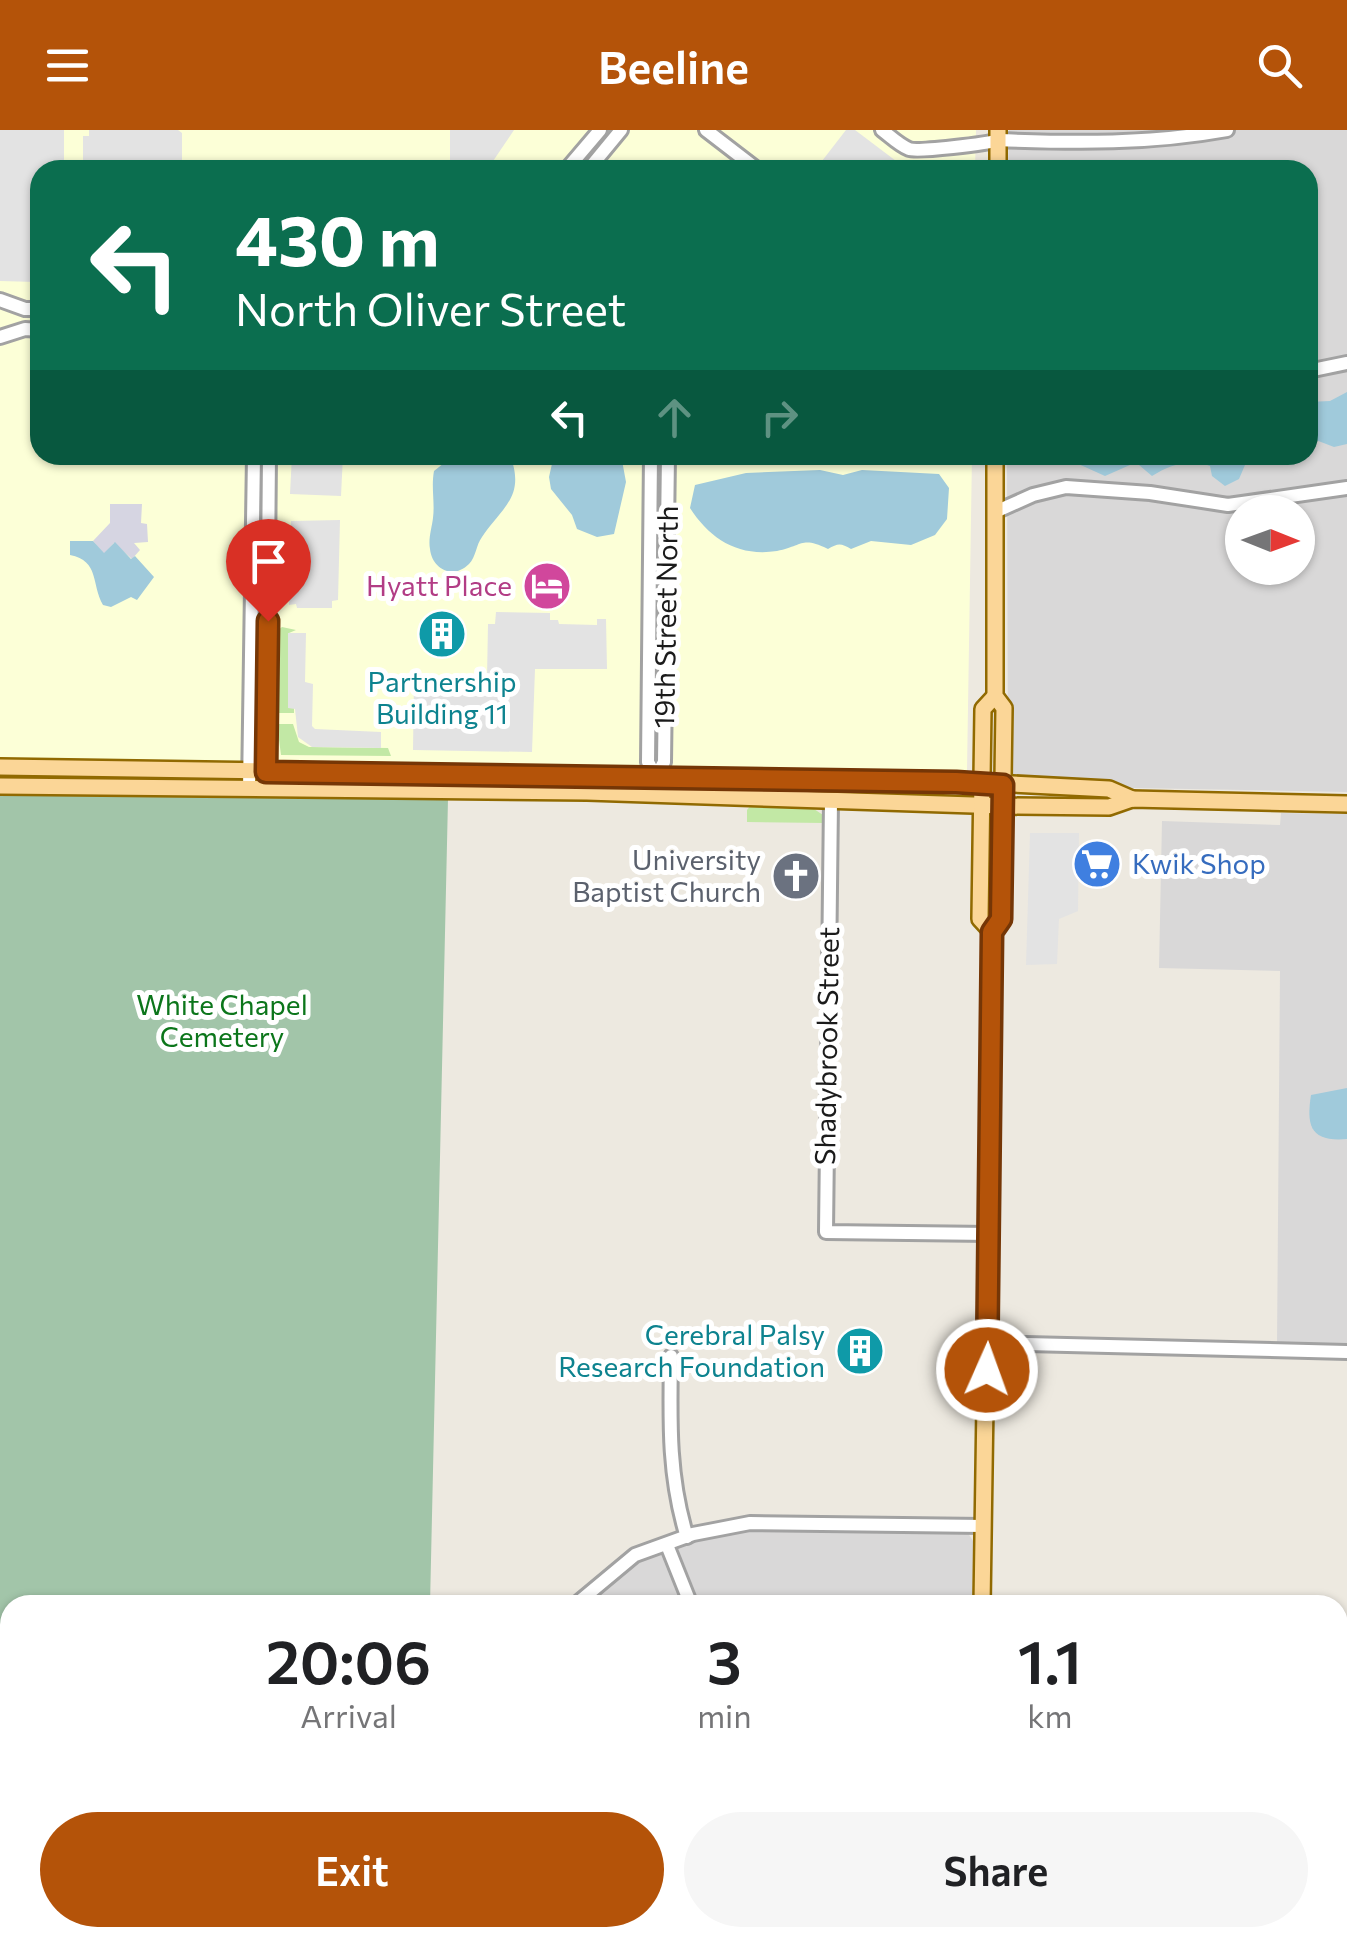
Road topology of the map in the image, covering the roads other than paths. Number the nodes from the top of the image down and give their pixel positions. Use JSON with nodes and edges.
{"nodes":[{"id":1,"x":600,"y":130,"type":"edge"},
{"id":2,"x":620,"y":130,"type":"edge"},
{"id":3,"x":706,"y":130,"type":"edge"},
{"id":4,"x":882,"y":130,"type":"edge"},
{"id":5,"x":1228,"y":130,"type":"edge"},
{"id":6,"x":994,"y":133,"type":"edge"},
{"id":7,"x":574,"y":160,"type":"edge"},
{"id":8,"x":596,"y":160,"type":"edge"},
{"id":9,"x":745,"y":160,"type":"edge"},
{"id":10,"x":997,"y":160,"type":"edge"},
{"id":11,"x":0,"y":300,"type":"edge"},
{"id":12,"x":30,"y":308,"type":"edge"},
{"id":13,"x":30,"y":330,"type":"edge"},
{"id":14,"x":0,"y":337,"type":"edge"},
{"id":15,"x":1347,"y":363,"type":"edge"},
{"id":16,"x":1318,"y":369,"type":"edge"},
{"id":17,"x":254,"y":465,"type":"edge"},
{"id":18,"x":270,"y":465,"type":"edge"},
{"id":19,"x":651,"y":465,"type":"edge"},
{"id":20,"x":668,"y":465,"type":"edge"},
{"id":21,"x":995,"y":465,"type":"edge"},
{"id":22,"x":1347,"y":488,"type":"edge"},
{"id":23,"x":994,"y":512,"type":"junction"},
{"id":24,"x":995,"y":696,"type":"junction"},
{"id":25,"x":0,"y":767,"type":"edge"},
{"id":26,"x":258,"y":772,"type":"junction"},
{"id":27,"x":656,"y":777,"type":"junction"},
{"id":28,"x":982,"y":784,"type":"junction"},
{"id":29,"x":1003,"y":785,"type":"junction"},
{"id":30,"x":0,"y":786,"type":"edge"},
{"id":31,"x":257,"y":789,"type":"junction"},
{"id":32,"x":655,"y":795,"type":"junction"},
{"id":33,"x":1132,"y":799,"type":"junction"},
{"id":34,"x":831,"y":801,"type":"junction"},
{"id":35,"x":1347,"y":804,"type":"edge"},
{"id":36,"x":982,"y":805,"type":"junction"},
{"id":37,"x":1003,"y":806,"type":"junction"},
{"id":38,"x":992,"y":932,"type":"junction"},
{"id":39,"x":990,"y":1234,"type":"junction"},
{"id":40,"x":988,"y":1344,"type":"junction"},
{"id":41,"x":1347,"y":1352,"type":"edge"},
{"id":42,"x":671,"y":1356,"type":"dead end"},
{"id":43,"x":983,"y":1526,"type":"junction"},
{"id":44,"x":687,"y":1537,"type":"junction"},
{"id":45,"x":667,"y":1545,"type":"junction"},
{"id":46,"x":587,"y":1595,"type":"edge"},
{"id":47,"x":687,"y":1595,"type":"edge"},
{"id":48,"x":982,"y":1595,"type":"edge"}],
"edges":[{"from":1,"to":7,"type":"street"},
{"from":2,"to":8,"type":"street"},
{"from":3,"to":9,"type":"street"},
{"from":4,"to":6,"type":"street"},
{"from":5,"to":6,"type":"street"},
{"from":6,"to":10,"type":"main road"},
{"from":11,"to":12,"type":"street"},
{"from":13,"to":14,"type":"street"},
{"from":15,"to":16,"type":"street"},
{"from":17,"to":26,"type":"street"},
{"from":18,"to":26,"type":"street"},
{"from":19,"to":27,"type":"street","name":"19th Street North"},
{"from":20,"to":27,"type":"street","name":"19th Street North"},
{"from":21,"to":23,"type":"main road"},
{"from":22,"to":23,"type":"street"},
{"from":23,"to":24,"type":"main road"},
{"from":24,"to":28,"type":"main road"},
{"from":24,"to":29,"type":"main road"},
{"from":25,"to":26,"type":"main road"},
{"from":26,"to":27,"type":"main road"},
{"from":26,"to":31,"type":"street"},
{"from":27,"to":28,"type":"main road"},
{"from":27,"to":32,"type":"street","name":"19th Street North"},
{"from":28,"to":29,"type":"main road"},
{"from":28,"to":36,"type":"main road"},
{"from":29,"to":33,"type":"main road"},
{"from":29,"to":37,"type":"main road"},
{"from":30,"to":31,"type":"main road"},
{"from":31,"to":32,"type":"main road"},
{"from":32,"to":34,"type":"main road"},
{"from":33,"to":35,"type":"main road"},
{"from":33,"to":37,"type":"main road"},
{"from":34,"to":36,"type":"main road"},
{"from":34,"to":39,"type":"street","name":"Shadybrook Street"},
{"from":36,"to":37,"type":"main road"},
{"from":36,"to":38,"type":"main road"},
{"from":37,"to":38,"type":"main road"},
{"from":38,"to":39,"type":"main road"},
{"from":39,"to":40,"type":"main road"},
{"from":40,"to":41,"type":"street"},
{"from":40,"to":43,"type":"main road"},
{"from":42,"to":44,"type":"street"},
{"from":43,"to":44,"type":"street"},
{"from":43,"to":48,"type":"main road"},
{"from":44,"to":45,"type":"street"},
{"from":45,"to":46,"type":"street"},
{"from":45,"to":47,"type":"street"}]}
